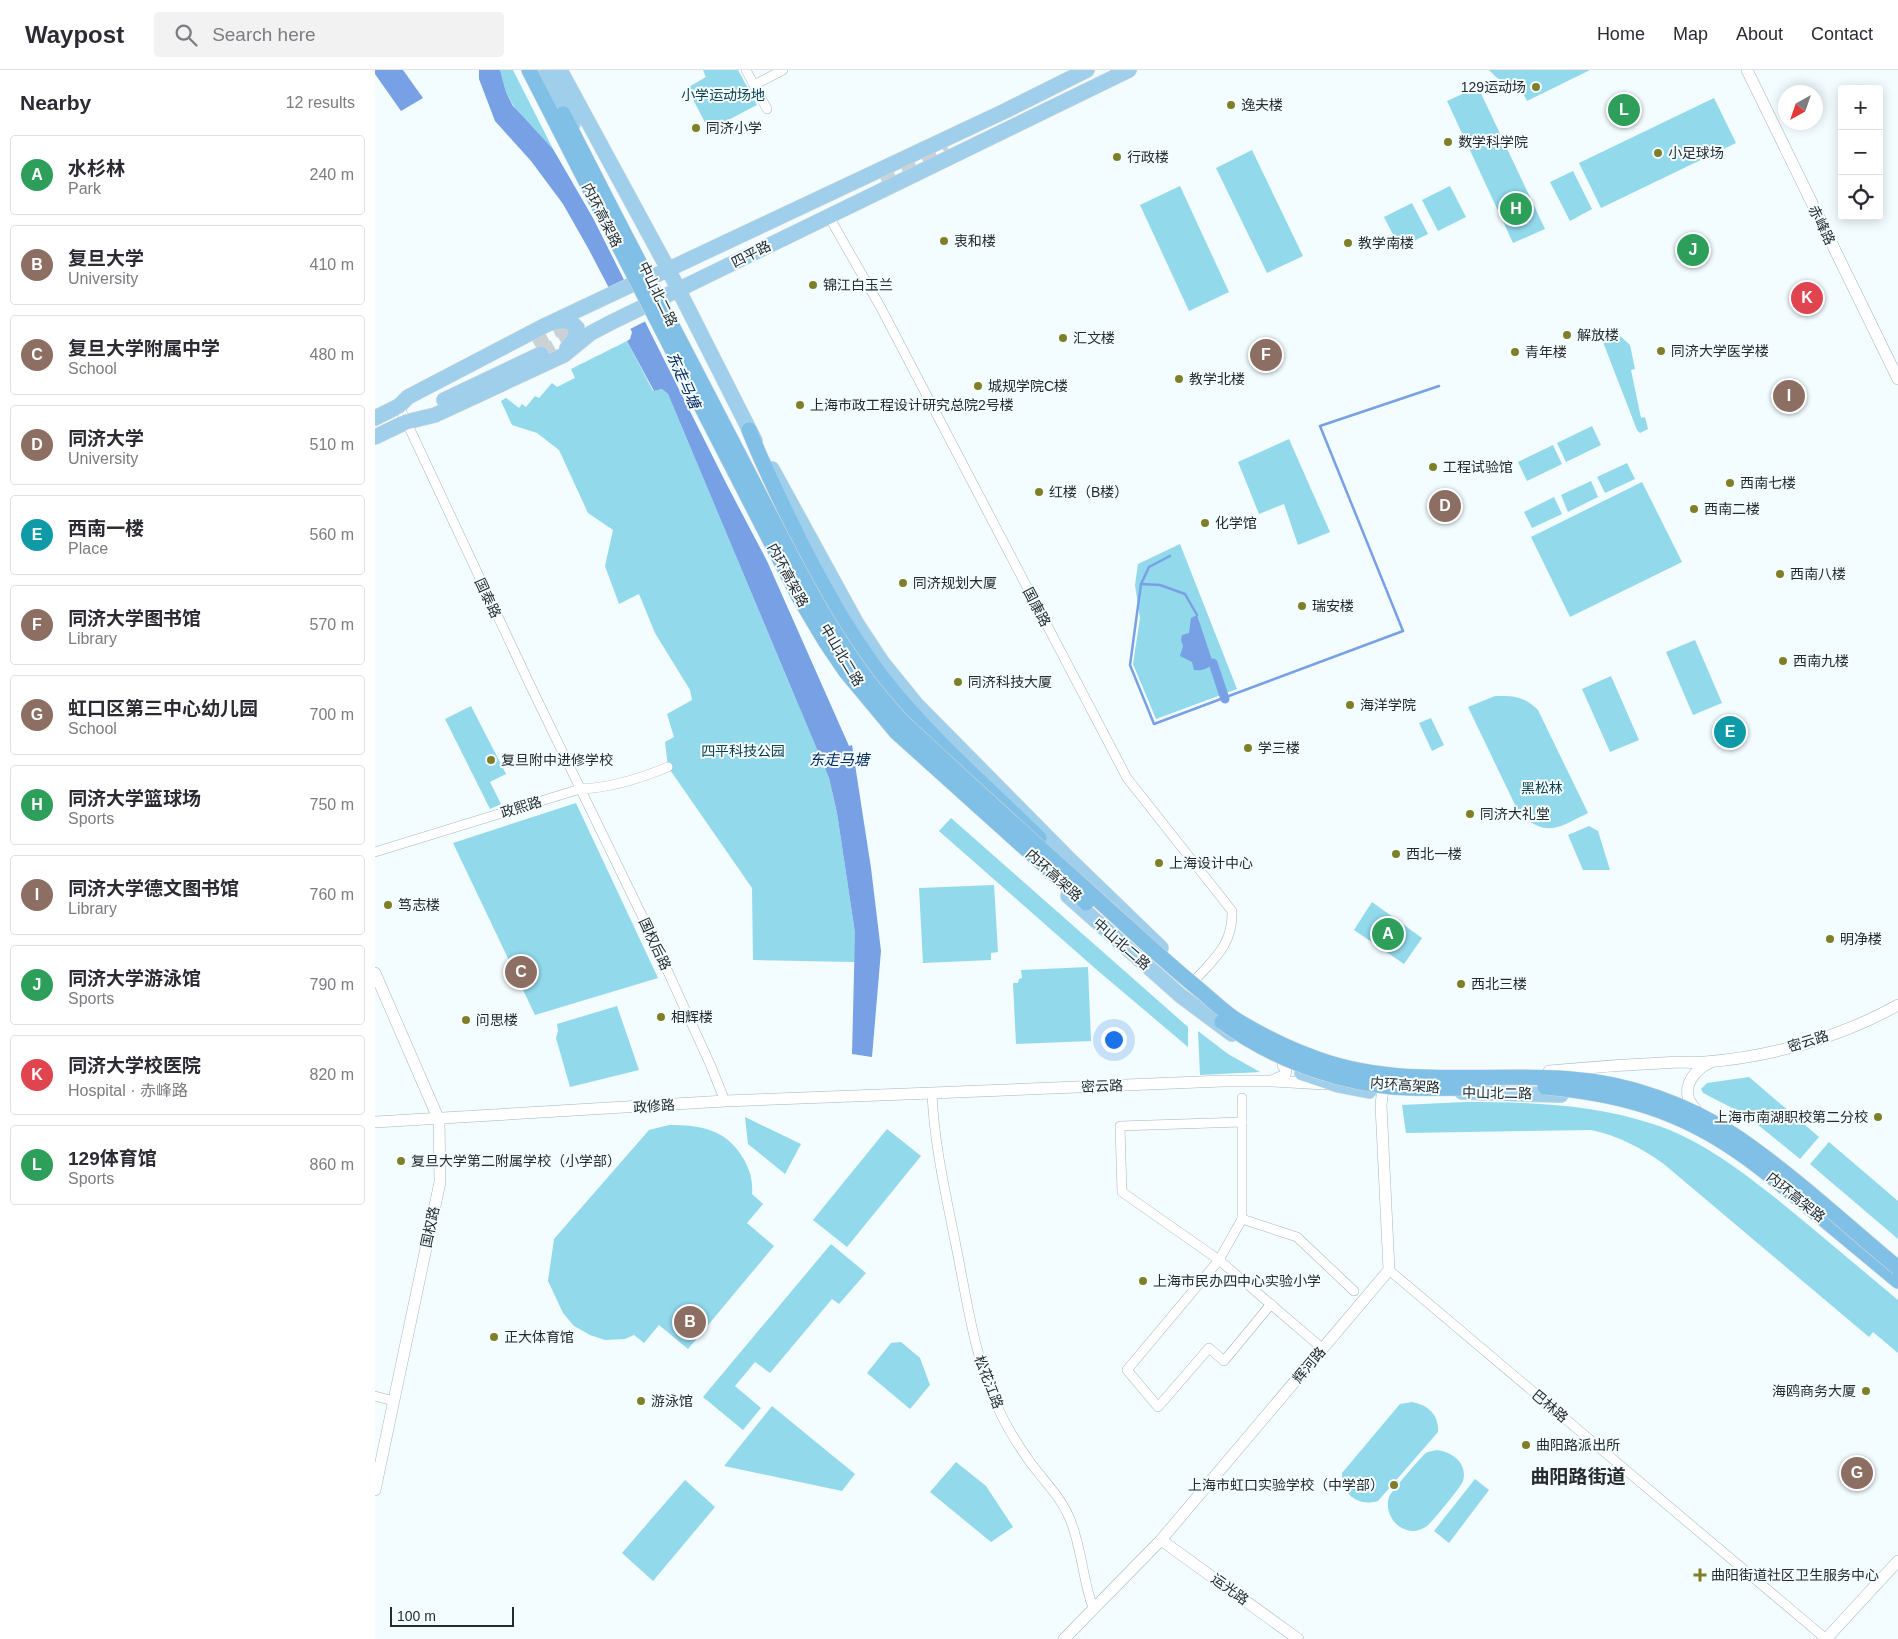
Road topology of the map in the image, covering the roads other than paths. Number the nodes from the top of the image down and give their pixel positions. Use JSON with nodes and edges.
{"nodes":[{"id":1,"x":529,"y":70,"type":"edge"},
{"id":2,"x":541,"y":70,"type":"edge"},
{"id":3,"x":546,"y":70,"type":"edge"},
{"id":4,"x":559,"y":70,"type":"edge"},
{"id":5,"x":746,"y":70,"type":"edge"},
{"id":6,"x":783,"y":70,"type":"edge"},
{"id":7,"x":1087,"y":70,"type":"edge"},
{"id":8,"x":1129,"y":70,"type":"edge"},
{"id":9,"x":1747,"y":70,"type":"edge"},
{"id":10,"x":754,"y":85,"type":"junction"},
{"id":11,"x":767,"y":110,"type":"dead end"},
{"id":12,"x":828,"y":215,"type":"junction"},
{"id":13,"x":668,"y":269,"type":"junction"},
{"id":14,"x":650,"y":278,"type":"junction"},
{"id":15,"x":678,"y":290,"type":"junction"},
{"id":16,"x":661,"y":299,"type":"junction"},
{"id":17,"x":544,"y":326,"type":"junction"},
{"id":18,"x":543,"y":352,"type":"junction"},
{"id":19,"x":1898,"y":379,"type":"edge"},
{"id":20,"x":399,"y":406,"type":"junction"},
{"id":21,"x":375,"y":418,"type":"edge"},
{"id":22,"x":406,"y":422,"type":"junction"},
{"id":23,"x":749,"y":430,"type":"junction"},
{"id":24,"x":375,"y":437,"type":"edge"},
{"id":25,"x":669,"y":767,"type":"dead end"},
{"id":26,"x":580,"y":789,"type":"junction"},
{"id":27,"x":375,"y":852,"type":"edge"},
{"id":28,"x":1133,"y":932,"type":"junction"},
{"id":29,"x":375,"y":973,"type":"edge"},
{"id":30,"x":1195,"y":980,"type":"junction"},
{"id":31,"x":1898,"y":1005,"type":"edge"},
{"id":32,"x":1714,"y":1061,"type":"junction"},
{"id":33,"x":1283,"y":1065,"type":"junction"},
{"id":34,"x":1385,"y":1069,"type":"junction"},
{"id":35,"x":1549,"y":1071,"type":"junction"},
{"id":36,"x":1273,"y":1081,"type":"junction"},
{"id":37,"x":1338,"y":1086,"type":"junction"},
{"id":38,"x":1382,"y":1091,"type":"junction"},
{"id":39,"x":932,"y":1093,"type":"junction"},
{"id":40,"x":1242,"y":1098,"type":"dead end"},
{"id":41,"x":725,"y":1101,"type":"junction"},
{"id":42,"x":1699,"y":1114,"type":"junction"},
{"id":43,"x":439,"y":1120,"type":"junction"},
{"id":44,"x":375,"y":1122,"type":"edge"},
{"id":45,"x":1242,"y":1122,"type":"junction"},
{"id":46,"x":1242,"y":1219,"type":"junction"},
{"id":47,"x":1219,"y":1260,"type":"junction"},
{"id":48,"x":1898,"y":1268,"type":"edge"},
{"id":49,"x":1389,"y":1270,"type":"junction"},
{"id":50,"x":1898,"y":1282,"type":"edge"},
{"id":51,"x":1898,"y":1289,"type":"edge"},
{"id":52,"x":1354,"y":1291,"type":"dead end"},
{"id":53,"x":1271,"y":1304,"type":"junction"},
{"id":54,"x":1323,"y":1348,"type":"junction"},
{"id":55,"x":375,"y":1396,"type":"edge"},
{"id":56,"x":394,"y":1400,"type":"junction"},
{"id":57,"x":375,"y":1490,"type":"edge"},
{"id":58,"x":1161,"y":1540,"type":"junction"},
{"id":59,"x":1898,"y":1561,"type":"edge"},
{"id":60,"x":1093,"y":1608,"type":"junction"},
{"id":61,"x":1064,"y":1639,"type":"edge"},
{"id":62,"x":1298,"y":1639,"type":"edge"},
{"id":63,"x":1826,"y":1639,"type":"edge"}],
"edges":[{"from":1,"to":50,"type":"highway","name":"内环高架路","bridge":true},
{"from":2,"to":28,"type":"highway","name":"内环高架路","bridge":true},
{"from":3,"to":14,"type":"main road","name":"中山北二路"},
{"from":4,"to":13,"type":"main road","name":"中山北二路"},
{"from":5,"to":10,"type":"street"},
{"from":6,"to":10,"type":"street"},
{"from":7,"to":13,"type":"main road","name":"四平路"},
{"from":8,"to":12,"type":"main road","name":"四平路"},
{"from":9,"to":19,"type":"street","name":"赤峰路"},
{"from":10,"to":11,"type":"street"},
{"from":12,"to":15,"type":"main road","name":"四平路"},
{"from":12,"to":30,"type":"street","name":"国康路"},
{"from":13,"to":14,"type":"main road","name":"四平路"},
{"from":13,"to":15,"type":"main road","name":"中山北二路"},
{"from":14,"to":16,"type":"main road","name":"中山北二路"},
{"from":14,"to":17,"type":"main road","name":"四平路"},
{"from":15,"to":16,"type":"main road","name":"四平路"},
{"from":15,"to":23,"type":"main road","name":"中山北二路"},
{"from":16,"to":18,"type":"main road","name":"四平路"},
{"from":16,"to":33,"type":"main road","name":"中山北二路"},
{"from":17,"to":18,"type":"main road"},
{"from":17,"to":20,"type":"main road","name":"四平路"},
{"from":18,"to":20,"type":"main road"},
{"from":18,"to":22,"type":"main road"},
{"from":20,"to":21,"type":"main road","name":"四平路"},
{"from":20,"to":22,"type":"street","name":"国泰路"},
{"from":22,"to":24,"type":"main road"},
{"from":22,"to":26,"type":"street","name":"国泰路"},
{"from":23,"to":28,"type":"highway","bridge":true},
{"from":23,"to":30,"type":"main road","name":"中山北二路"},
{"from":25,"to":26,"type":"street","name":"政熙路"},
{"from":26,"to":27,"type":"street","name":"政熙路"},
{"from":26,"to":41,"type":"street","name":"国权后路"},
{"from":28,"to":48,"type":"highway","name":"内环高架路","bridge":true},
{"from":29,"to":43,"type":"street","name":"国权路"},
{"from":30,"to":34,"type":"main road","name":"中山北二路"},
{"from":31,"to":32,"type":"street","name":"密云路"},
{"from":32,"to":35,"type":"street","name":"密云路"},
{"from":32,"to":42,"type":"street","name":"密云路"},
{"from":33,"to":36,"type":"street"},
{"from":33,"to":37,"type":"main road","name":"中山北二路"},
{"from":34,"to":35,"type":"main road","name":"中山北二路"},
{"from":34,"to":38,"type":"street"},
{"from":35,"to":42,"type":"main road","name":"中山北二路"},
{"from":36,"to":37,"type":"street","name":"密云路"},
{"from":36,"to":39,"type":"street","name":"密云路"},
{"from":37,"to":38,"type":"main road","name":"中山北二路"},
{"from":38,"to":49,"type":"street"},
{"from":38,"to":51,"type":"main road","name":"中山北二路"},
{"from":39,"to":41,"type":"street","name":"政修路"},
{"from":39,"to":60,"type":"street","name":"松花江路"},
{"from":40,"to":45,"type":"street"},
{"from":41,"to":43,"type":"street","name":"政修路"},
{"from":42,"to":48,"type":"main road","name":"中山北二路"},
{"from":43,"to":44,"type":"street","name":"政修路"},
{"from":43,"to":56,"type":"street","name":"国权路"},
{"from":45,"to":46,"type":"street"},
{"from":45,"to":47,"type":"street"},
{"from":46,"to":47,"type":"street"},
{"from":46,"to":52,"type":"street"},
{"from":47,"to":53,"type":"street"},
{"from":47,"to":53,"type":"street"},
{"from":49,"to":54,"type":"street","name":"辉河路"},
{"from":49,"to":63,"type":"street","name":"巴林路"},
{"from":53,"to":54,"type":"street"},
{"from":54,"to":58,"type":"street","name":"辉河路"},
{"from":55,"to":56,"type":"street"},
{"from":56,"to":57,"type":"street","name":"国权路"},
{"from":58,"to":60,"type":"street","name":"辉河路"},
{"from":58,"to":62,"type":"street","name":"运光路"},
{"from":59,"to":63,"type":"street"},
{"from":60,"to":61,"type":"street"}]}
